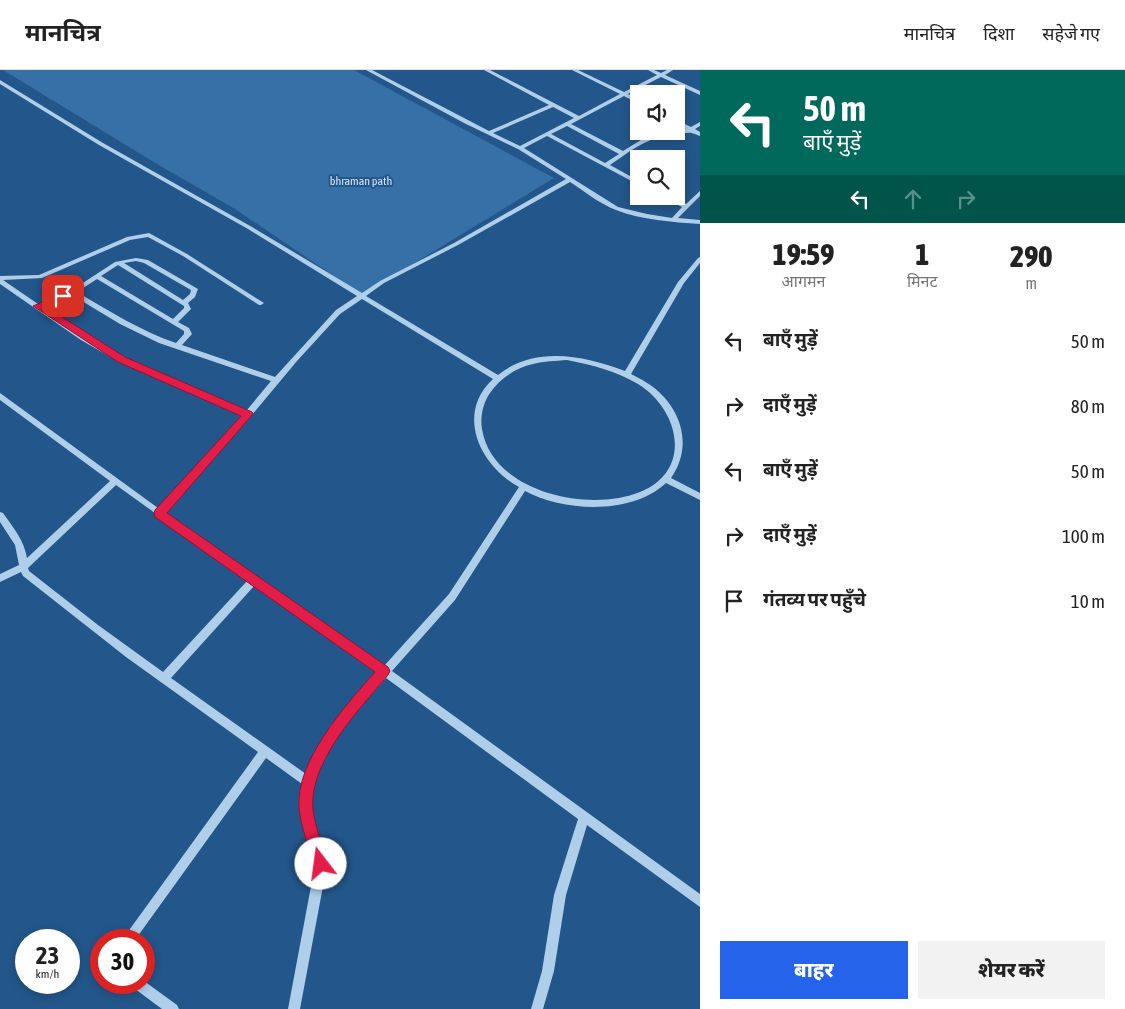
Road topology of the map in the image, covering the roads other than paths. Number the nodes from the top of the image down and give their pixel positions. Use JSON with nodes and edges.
{"nodes":[{"id":1,"x":368,"y":70,"type":"edge"},
{"id":2,"x":486,"y":70,"type":"edge"},
{"id":3,"x":574,"y":70,"type":"edge"},
{"id":4,"x":650,"y":70,"type":"edge"},
{"id":5,"x":671,"y":70,"type":"edge"},
{"id":6,"x":661,"y":75,"type":"junction"},
{"id":7,"x":0,"y":82,"type":"edge"},
{"id":8,"x":700,"y":93,"type":"edge"},
{"id":9,"x":624,"y":95,"type":"junction"},
{"id":10,"x":630,"y":98,"type":"edge"},
{"id":11,"x":553,"y":104,"type":"junction"},
{"id":12,"x":579,"y":118,"type":"junction"},
{"id":13,"x":567,"y":124,"type":"junction"},
{"id":14,"x":700,"y":124,"type":"edge"},
{"id":15,"x":685,"y":127,"type":"edge"},
{"id":16,"x":691,"y":130,"type":"junction"},
{"id":17,"x":488,"y":133,"type":"junction"},
{"id":18,"x":548,"y":134,"type":"junction"},
{"id":19,"x":700,"y":134,"type":"edge"},
{"id":20,"x":520,"y":148,"type":"junction"},
{"id":21,"x":624,"y":154,"type":"junction"},
{"id":22,"x":606,"y":165,"type":"junction"},
{"id":23,"x":630,"y":178,"type":"edge"},
{"id":24,"x":568,"y":180,"type":"junction"},
{"id":25,"x":700,"y":193,"type":"edge"},
{"id":26,"x":685,"y":206,"type":"joint"},
{"id":27,"x":672,"y":220,"type":"junction"},
{"id":28,"x":700,"y":222,"type":"edge"},
{"id":29,"x":700,"y":259,"type":"edge"},
{"id":30,"x":119,"y":263,"type":"junction"},
{"id":31,"x":97,"y":276,"type":"junction"},
{"id":32,"x":0,"y":280,"type":"edge"},
{"id":33,"x":72,"y":292,"type":"junction"},
{"id":34,"x":361,"y":296,"type":"junction"},
{"id":35,"x":183,"y":302,"type":"junction"},
{"id":36,"x":261,"y":303,"type":"dead end"},
{"id":37,"x":38,"y":306,"type":"junction"},
{"id":38,"x":174,"y":322,"type":"junction"},
{"id":39,"x":177,"y":347,"type":"junction"},
{"id":40,"x":627,"y":374,"type":"junction"},
{"id":41,"x":497,"y":378,"type":"junction"},
{"id":42,"x":276,"y":380,"type":"junction"},
{"id":43,"x":0,"y":396,"type":"edge"},
{"id":44,"x":248,"y":414,"type":"junction"},
{"id":45,"x":666,"y":479,"type":"junction"},
{"id":46,"x":115,"y":481,"type":"junction"},
{"id":47,"x":524,"y":486,"type":"junction"},
{"id":48,"x":700,"y":498,"type":"edge"},
{"id":49,"x":159,"y":514,"type":"junction"},
{"id":50,"x":0,"y":516,"type":"edge"},
{"id":51,"x":23,"y":567,"type":"junction"},
{"id":52,"x":0,"y":578,"type":"edge"},
{"id":53,"x":254,"y":580,"type":"junction"},
{"id":54,"x":384,"y":671,"type":"junction"},
{"id":55,"x":164,"y":678,"type":"junction"},
{"id":56,"x":265,"y":750,"type":"junction"},
{"id":57,"x":308,"y":782,"type":"junction"},
{"id":58,"x":584,"y":816,"type":"junction"},
{"id":59,"x":700,"y":901,"type":"edge"},
{"id":60,"x":136,"y":929,"type":"edge"},
{"id":61,"x":152,"y":994,"type":"edge"},
{"id":62,"x":173,"y":1009,"type":"edge"},
{"id":63,"x":294,"y":1009,"type":"edge"},
{"id":64,"x":537,"y":1009,"type":"edge"}],
"edges":[{"from":1,"to":17,"type":"street"},
{"from":2,"to":11,"type":"street"},
{"from":3,"to":9,"type":"street"},
{"from":4,"to":6,"type":"street"},
{"from":5,"to":6,"type":"street"},
{"from":6,"to":8,"type":"street"},
{"from":6,"to":9,"type":"street"},
{"from":7,"to":34,"type":"street"},
{"from":9,"to":10,"type":"street"},
{"from":9,"to":12,"type":"street"},
{"from":11,"to":12,"type":"street"},
{"from":11,"to":17,"type":"street"},
{"from":12,"to":13,"type":"street"},
{"from":13,"to":18,"type":"street"},
{"from":13,"to":21,"type":"street"},
{"from":14,"to":16,"type":"street"},
{"from":15,"to":16,"type":"street"},
{"from":16,"to":19,"type":"street"},
{"from":16,"to":21,"type":"street"},
{"from":17,"to":20,"type":"street"},
{"from":18,"to":20,"type":"street"},
{"from":18,"to":22,"type":"street"},
{"from":20,"to":24,"type":"street"},
{"from":21,"to":22,"type":"street"},
{"from":22,"to":23,"type":"street"},
{"from":24,"to":27,"type":"street"},
{"from":24,"to":34,"type":"street"},
{"from":25,"to":26,"type":"street"},
{"from":26,"to":27,"type":"street"},
{"from":27,"to":28,"type":"street"},
{"from":29,"to":40,"type":"street"},
{"from":30,"to":31,"type":"street"},
{"from":30,"to":35,"type":"street"},
{"from":30,"to":35,"type":"street"},
{"from":31,"to":33,"type":"street"},
{"from":31,"to":38,"type":"street"},
{"from":32,"to":36,"type":"street"},
{"from":32,"to":37,"type":"street"},
{"from":33,"to":37,"type":"street"},
{"from":33,"to":39,"type":"lane"},
{"from":34,"to":41,"type":"street"},
{"from":34,"to":42,"type":"street"},
{"from":35,"to":38,"type":"street"},
{"from":37,"to":44,"type":"street"},
{"from":38,"to":39,"type":"street"},
{"from":39,"to":42,"type":"lane"},
{"from":40,"to":41,"type":"street"},
{"from":40,"to":45,"type":"street"},
{"from":41,"to":47,"type":"street"},
{"from":42,"to":44,"type":"street"},
{"from":43,"to":46,"type":"street"},
{"from":44,"to":49,"type":"street"},
{"from":45,"to":47,"type":"street"},
{"from":45,"to":48,"type":"street"},
{"from":46,"to":49,"type":"street"},
{"from":46,"to":51,"type":"street"},
{"from":47,"to":54,"type":"street"},
{"from":49,"to":53,"type":"street"},
{"from":50,"to":51,"type":"street"},
{"from":51,"to":52,"type":"street"},
{"from":51,"to":55,"type":"street"},
{"from":53,"to":54,"type":"street"},
{"from":53,"to":55,"type":"street"},
{"from":54,"to":57,"type":"street"},
{"from":54,"to":58,"type":"street"},
{"from":55,"to":56,"type":"street"},
{"from":56,"to":57,"type":"street"},
{"from":56,"to":60,"type":"street"},
{"from":57,"to":63,"type":"street"},
{"from":58,"to":59,"type":"street"},
{"from":58,"to":64,"type":"street"},
{"from":61,"to":62,"type":"street"}]}
